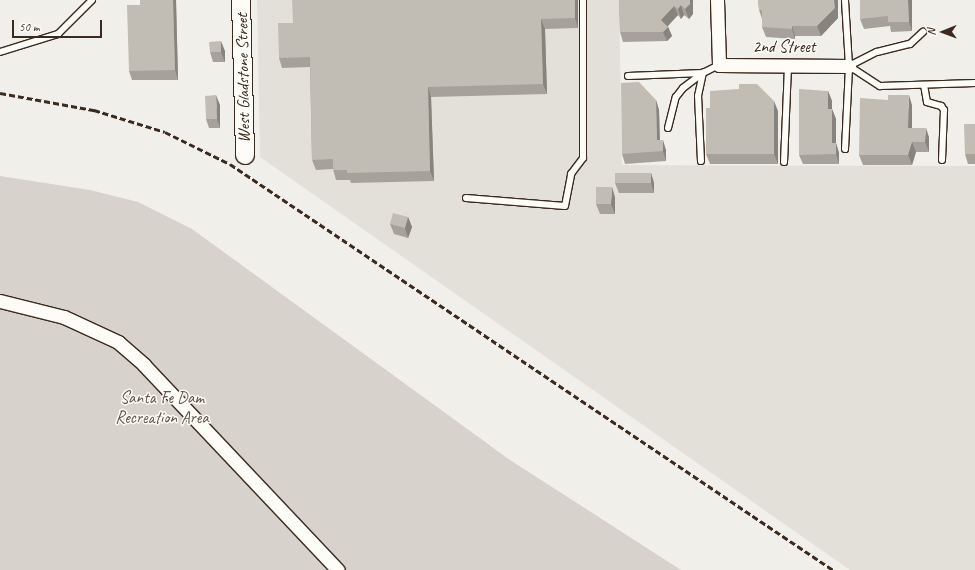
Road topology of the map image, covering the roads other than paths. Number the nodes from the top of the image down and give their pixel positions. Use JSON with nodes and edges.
{"nodes":[{"id":1,"x":92,"y":0,"type":"edge"},
{"id":2,"x":241,"y":0,"type":"edge"},
{"id":3,"x":583,"y":0,"type":"edge"},
{"id":4,"x":718,"y":0,"type":"edge"},
{"id":5,"x":845,"y":0,"type":"edge"},
{"id":6,"x":923,"y":32,"type":"dead end"},
{"id":7,"x":0,"y":52,"type":"edge"},
{"id":8,"x":718,"y":65,"type":"junction"},
{"id":9,"x":788,"y":65,"type":"junction"},
{"id":10,"x":849,"y":66,"type":"junction"},
{"id":11,"x":703,"y":73,"type":"junction"},
{"id":12,"x":628,"y":76,"type":"dead end"},
{"id":13,"x":975,"y":83,"type":"edge"},
{"id":14,"x":924,"y":85,"type":"junction"},
{"id":15,"x":668,"y":128,"type":"dead end"},
{"id":16,"x":845,"y":149,"type":"dead end"},
{"id":17,"x":245,"y":155,"type":"dead end"},
{"id":18,"x":942,"y":160,"type":"dead end"},
{"id":19,"x":701,"y":161,"type":"dead end"},
{"id":20,"x":784,"y":162,"type":"dead end"},
{"id":21,"x":466,"y":198,"type":"dead end"},
{"id":22,"x":0,"y":301,"type":"edge"},
{"id":23,"x":338,"y":570,"type":"edge"}],
"edges":[{"from":1,"to":7,"type":"lane"},
{"from":2,"to":17,"type":"street","name":"West Gladstone Street"},
{"from":3,"to":21,"type":"lane"},
{"from":4,"to":8,"type":"street"},
{"from":5,"to":10,"type":"lane"},
{"from":6,"to":10,"type":"lane"},
{"from":8,"to":9,"type":"street","name":"2nd Street"},
{"from":8,"to":11,"type":"lane"},
{"from":9,"to":10,"type":"street","name":"2nd Street"},
{"from":9,"to":20,"type":"lane"},
{"from":10,"to":14,"type":"lane"},
{"from":10,"to":16,"type":"lane"},
{"from":11,"to":12,"type":"lane"},
{"from":11,"to":15,"type":"lane"},
{"from":11,"to":19,"type":"lane"},
{"from":13,"to":14,"type":"lane"},
{"from":14,"to":18,"type":"lane"},
{"from":22,"to":23,"type":"street"}]}
